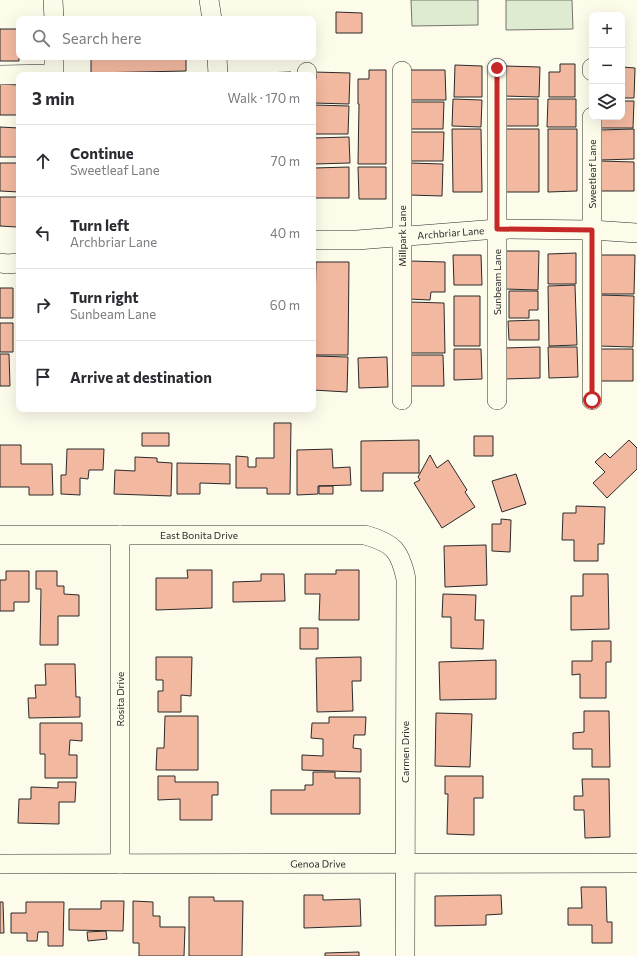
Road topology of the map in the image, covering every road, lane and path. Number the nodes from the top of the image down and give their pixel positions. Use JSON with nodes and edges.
{"nodes":[{"id":1,"x":54,"y":0,"type":"edge"},
{"id":2,"x":209,"y":0,"type":"edge"},
{"id":3,"x":54,"y":16,"type":"edge"},
{"id":4,"x":212,"y":16,"type":"edge"},
{"id":5,"x":54,"y":60,"type":"edge"},
{"id":6,"x":217,"y":60,"type":"edge"},
{"id":7,"x":497,"y":68,"type":"dead end"},
{"id":8,"x":402,"y":71,"type":"dead end"},
{"id":9,"x":54,"y":72,"type":"edge"},
{"id":10,"x":218,"y":72,"type":"edge"},
{"id":11,"x":0,"y":75,"type":"edge"},
{"id":12,"x":16,"y":75,"type":"edge"},
{"id":13,"x":592,"y":120,"type":"edge"},
{"id":14,"x":497,"y":229,"type":"junction"},
{"id":15,"x":592,"y":230,"type":"junction"},
{"id":16,"x":637,"y":233,"type":"edge"},
{"id":17,"x":402,"y":236,"type":"junction"},
{"id":18,"x":316,"y":240,"type":"edge"},
{"id":19,"x":0,"y":263,"type":"edge"},
{"id":20,"x":16,"y":263,"type":"edge"},
{"id":21,"x":402,"y":400,"type":"dead end"},
{"id":22,"x":497,"y":400,"type":"dead end"},
{"id":23,"x":592,"y":400,"type":"dead end"},
{"id":24,"x":0,"y":535,"type":"edge"},
{"id":25,"x":120,"y":535,"type":"junction"},
{"id":26,"x":394,"y":550,"type":"joint"},
{"id":27,"x":405,"y":863,"type":"junction"},
{"id":28,"x":637,"y":863,"type":"edge"},
{"id":29,"x":0,"y":864,"type":"edge"},
{"id":30,"x":120,"y":864,"type":"junction"},
{"id":31,"x":405,"y":956,"type":"edge"}],
"edges":[{"from":1,"to":3,"type":"street"},
{"from":2,"to":4,"type":"street"},
{"from":5,"to":9,"type":"street"},
{"from":6,"to":10,"type":"street"},
{"from":7,"to":14,"type":"street","name":"Sunbeam Lane"},
{"from":8,"to":17,"type":"street","name":"Millpark Lane"},
{"from":11,"to":12,"type":"street"},
{"from":13,"to":15,"type":"street","name":"Sweetleaf Lane"},
{"from":14,"to":15,"type":"street","name":"Archbriar Lane"},
{"from":14,"to":17,"type":"street","name":"Archbriar Lane"},
{"from":14,"to":22,"type":"street","name":"Sunbeam Lane"},
{"from":15,"to":16,"type":"street","name":"Archbriar Lane"},
{"from":15,"to":23,"type":"street","name":"Sweetleaf Lane"},
{"from":17,"to":18,"type":"street","name":"Archbriar Lane"},
{"from":17,"to":21,"type":"street","name":"Millpark Lane"},
{"from":19,"to":20,"type":"street"},
{"from":24,"to":25,"type":"street","name":"East Bonita Drive"},
{"from":25,"to":26,"type":"street","name":"East Bonita Drive"},
{"from":25,"to":30,"type":"street","name":"Rosita Drive"},
{"from":26,"to":27,"type":"street","name":"Carmen Drive"},
{"from":27,"to":28,"type":"street","name":"Genoa Drive"},
{"from":27,"to":30,"type":"street","name":"Genoa Drive"},
{"from":27,"to":31,"type":"street","name":"Carmen Drive"},
{"from":29,"to":30,"type":"street","name":"Genoa Drive"}]}
